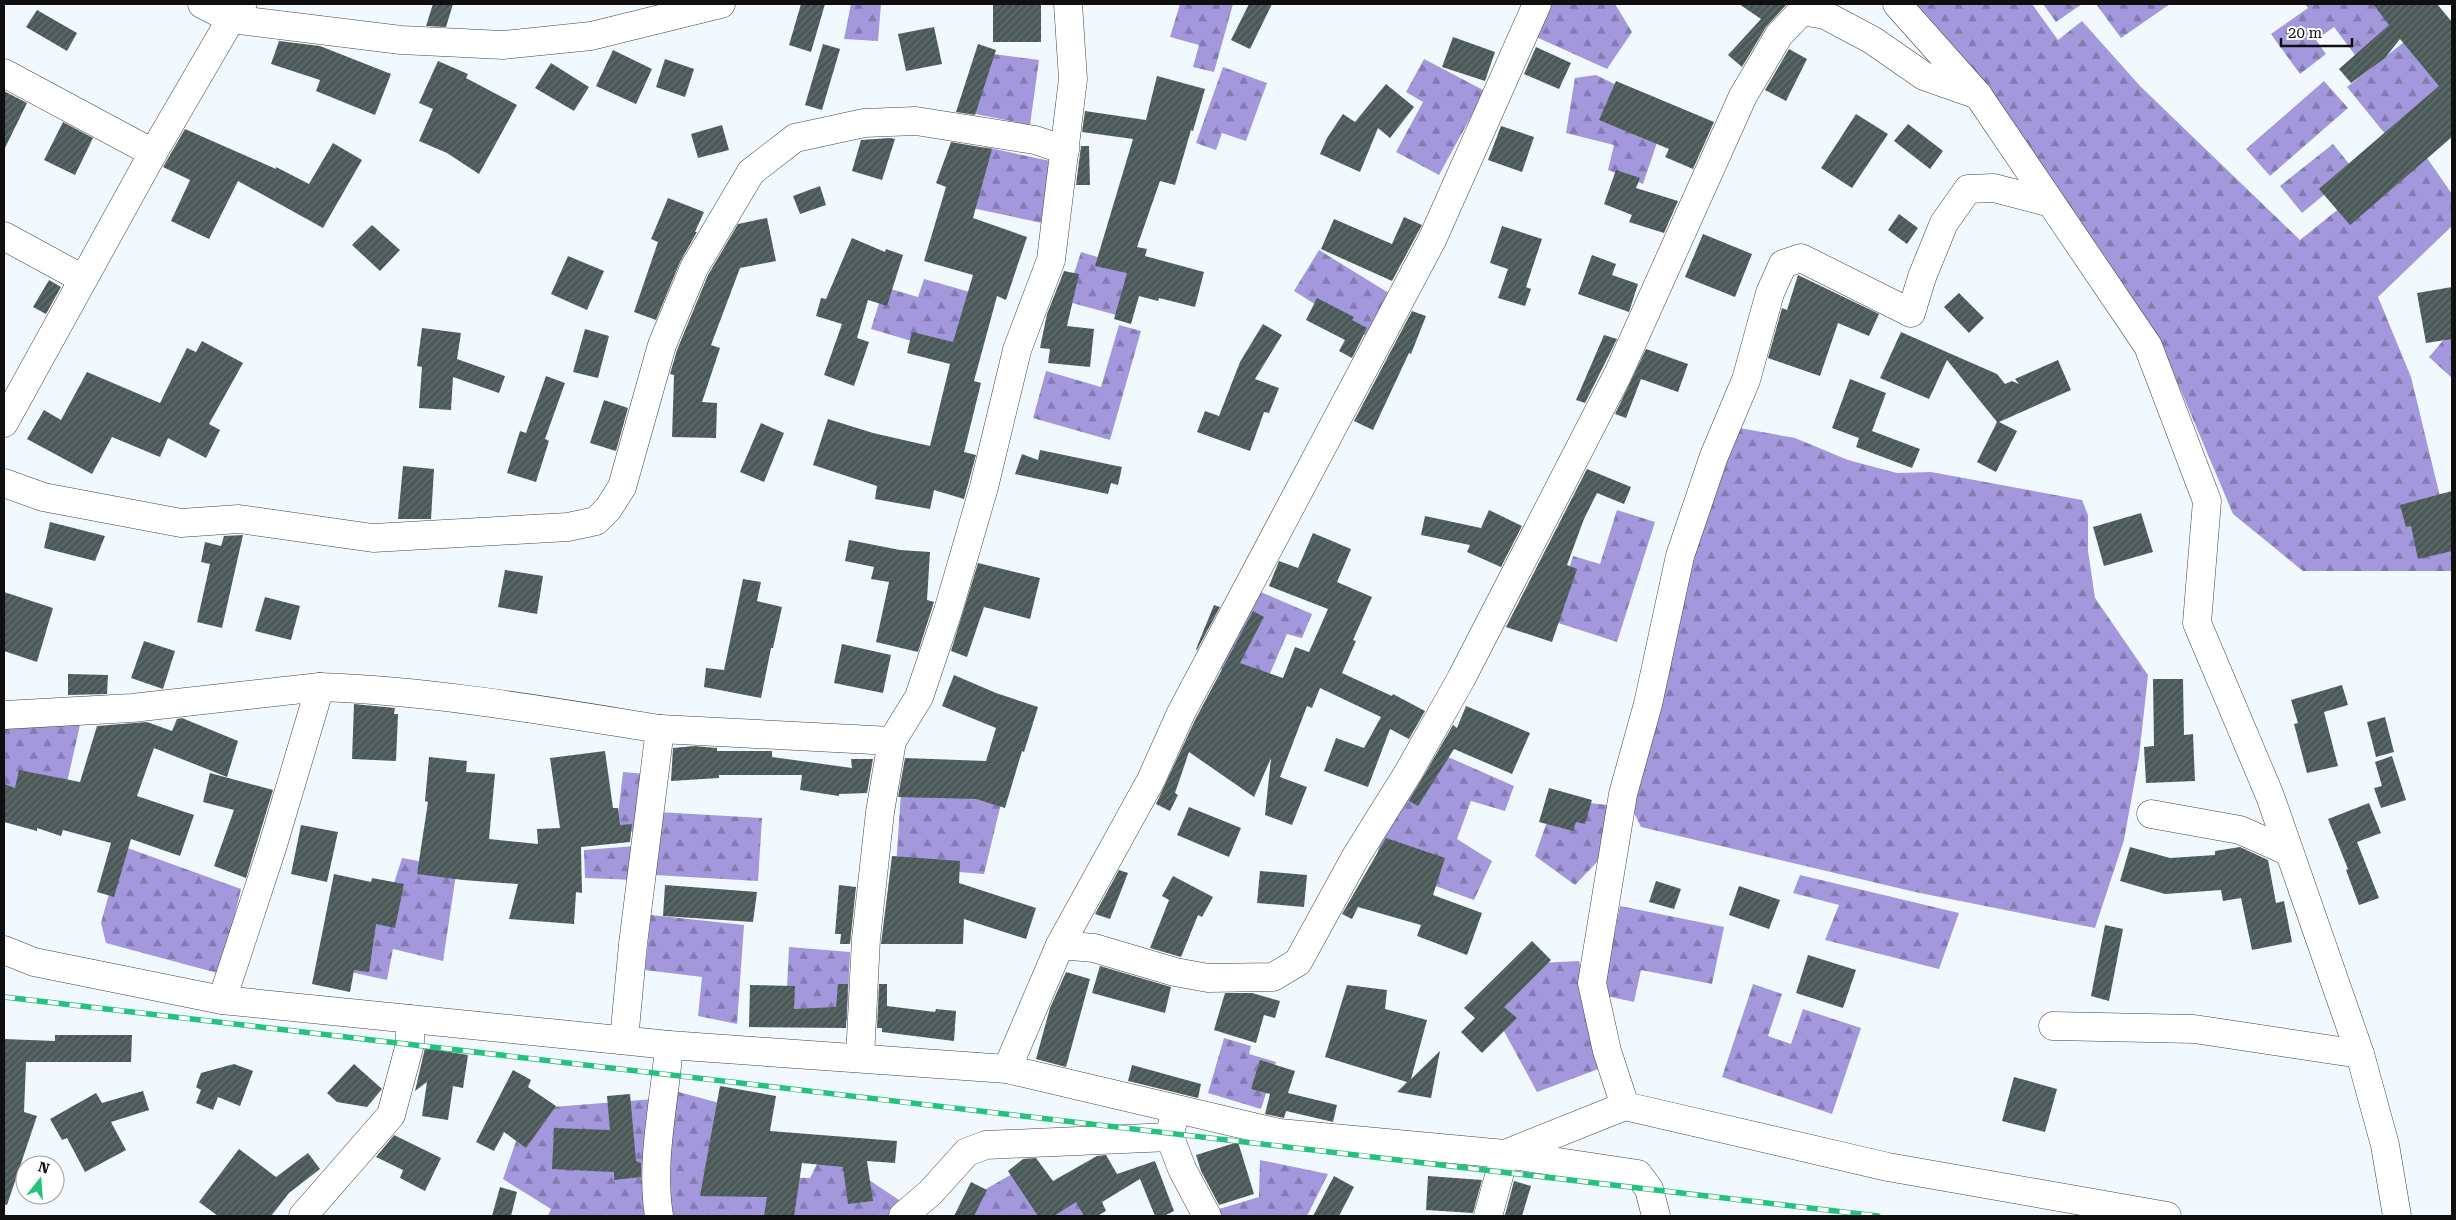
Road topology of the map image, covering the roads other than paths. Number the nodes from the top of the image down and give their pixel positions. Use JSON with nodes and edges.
{"nodes":[{"id":1,"x":202,"y":4,"type":"edge"},
{"id":2,"x":721,"y":4,"type":"edge"},
{"id":3,"x":1068,"y":4,"type":"edge"},
{"id":4,"x":1537,"y":4,"type":"edge"},
{"id":5,"x":1897,"y":4,"type":"edge"},
{"id":6,"x":237,"y":11,"type":"edge"},
{"id":7,"x":4,"y":72,"type":"edge"},
{"id":8,"x":1978,"y":95,"type":"junction"},
{"id":9,"x":1065,"y":150,"type":"junction"},
{"id":10,"x":153,"y":153,"type":"junction"},
{"id":11,"x":2052,"y":204,"type":"junction"},
{"id":12,"x":4,"y":236,"type":"edge"},
{"id":13,"x":84,"y":280,"type":"junction"},
{"id":14,"x":6,"y":414,"type":"edge"},
{"id":15,"x":4,"y":483,"type":"edge"},
{"id":16,"x":320,"y":687,"type":"junction"},
{"id":17,"x":4,"y":714,"type":"edge"},
{"id":18,"x":660,"y":729,"type":"junction"},
{"id":19,"x":892,"y":741,"type":"junction"},
{"id":20,"x":2151,"y":814,"type":"dead end"},
{"id":21,"x":2287,"y":851,"type":"junction"},
{"id":22,"x":1060,"y":945,"type":"junction"},
{"id":23,"x":4,"y":950,"type":"edge"},
{"id":24,"x":222,"y":1000,"type":"junction"},
{"id":25,"x":410,"y":1019,"type":"junction"},
{"id":26,"x":2053,"y":1026,"type":"dead end"},
{"id":27,"x":624,"y":1040,"type":"junction"},
{"id":28,"x":670,"y":1045,"type":"junction"},
{"id":29,"x":2360,"y":1054,"type":"junction"},
{"id":30,"x":860,"y":1058,"type":"junction"},
{"id":31,"x":1007,"y":1069,"type":"junction"},
{"id":32,"x":1625,"y":1106,"type":"junction"},
{"id":33,"x":1175,"y":1108,"type":"junction"},
{"id":34,"x":1170,"y":1137,"type":"junction"},
{"id":35,"x":1505,"y":1154,"type":"junction"},
{"id":36,"x":303,"y":1216,"type":"edge"},
{"id":37,"x":659,"y":1216,"type":"edge"},
{"id":38,"x":903,"y":1216,"type":"edge"},
{"id":39,"x":1207,"y":1216,"type":"edge"},
{"id":40,"x":1488,"y":1216,"type":"edge"},
{"id":41,"x":1656,"y":1216,"type":"edge"},
{"id":42,"x":2167,"y":1216,"type":"edge"},
{"id":43,"x":2397,"y":1216,"type":"edge"}],
"edges":[{"from":1,"to":6,"type":"street"},
{"from":2,"to":6,"type":"street"},
{"from":3,"to":9,"type":"street"},
{"from":4,"to":22,"type":"street"},
{"from":5,"to":8,"type":"street"},
{"from":6,"to":10,"type":"street"},
{"from":7,"to":10,"type":"street"},
{"from":8,"to":11,"type":"street"},
{"from":8,"to":22,"type":"street"},
{"from":9,"to":15,"type":"street"},
{"from":9,"to":19,"type":"street"},
{"from":10,"to":13,"type":"street"},
{"from":11,"to":21,"type":"street"},
{"from":11,"to":32,"type":"street"},
{"from":12,"to":13,"type":"street"},
{"from":13,"to":14,"type":"street"},
{"from":16,"to":17,"type":"street"},
{"from":16,"to":18,"type":"street"},
{"from":16,"to":24,"type":"street"},
{"from":18,"to":19,"type":"street"},
{"from":18,"to":27,"type":"street"},
{"from":19,"to":30,"type":"street"},
{"from":20,"to":21,"type":"street"},
{"from":21,"to":29,"type":"street"},
{"from":22,"to":31,"type":"street"},
{"from":23,"to":24,"type":"street"},
{"from":24,"to":25,"type":"street"},
{"from":25,"to":27,"type":"street"},
{"from":25,"to":36,"type":"street"},
{"from":26,"to":29,"type":"street"},
{"from":27,"to":28,"type":"street"},
{"from":28,"to":30,"type":"street"},
{"from":28,"to":37,"type":"street"},
{"from":29,"to":43,"type":"street"},
{"from":30,"to":31,"type":"street"},
{"from":31,"to":33,"type":"street"},
{"from":32,"to":35,"type":"street"},
{"from":32,"to":42,"type":"street"},
{"from":33,"to":34,"type":"street"},
{"from":33,"to":35,"type":"street"},
{"from":34,"to":38,"type":"street"},
{"from":34,"to":39,"type":"street"},
{"from":35,"to":40,"type":"street"},
{"from":35,"to":41,"type":"street"}]}
